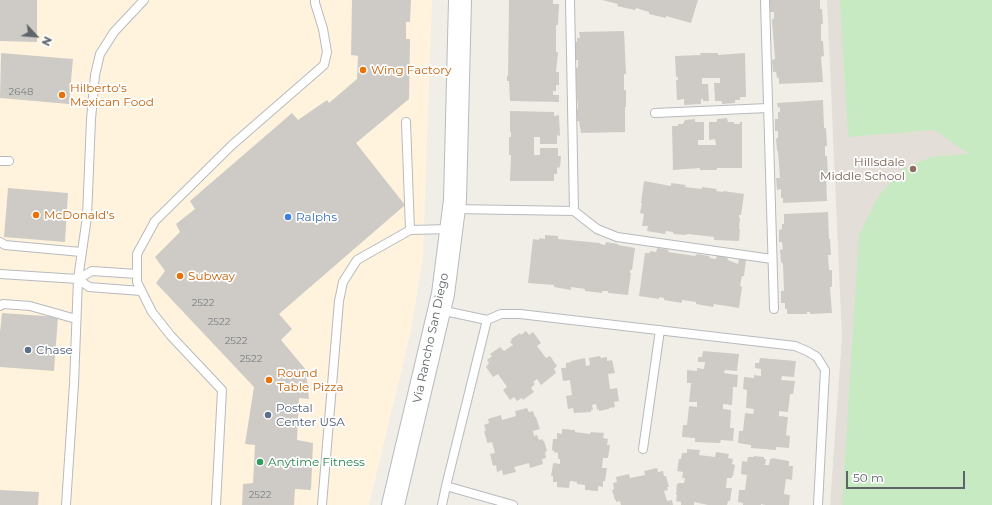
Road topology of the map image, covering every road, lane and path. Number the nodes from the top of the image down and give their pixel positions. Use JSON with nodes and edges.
{"nodes":[{"id":1,"x":144,"y":0,"type":"edge"},
{"id":2,"x":315,"y":0,"type":"edge"},
{"id":3,"x":460,"y":0,"type":"edge"},
{"id":4,"x":570,"y":0,"type":"edge"},
{"id":5,"x":765,"y":0,"type":"edge"},
{"id":6,"x":768,"y":108,"type":"junction"},
{"id":7,"x":655,"y":113,"type":"dead end"},
{"id":8,"x":406,"y":122,"type":"dead end"},
{"id":9,"x":0,"y":160,"type":"edge"},
{"id":10,"x":9,"y":161,"type":"dead end"},
{"id":11,"x":574,"y":211,"type":"junction"},
{"id":12,"x":453,"y":219,"type":"junction"},
{"id":13,"x":410,"y":230,"type":"junction"},
{"id":14,"x":0,"y":242,"type":"edge"},
{"id":15,"x":81,"y":252,"type":"junction"},
{"id":16,"x":772,"y":259,"type":"junction"},
{"id":17,"x":0,"y":274,"type":"edge"},
{"id":18,"x":137,"y":274,"type":"junction"},
{"id":19,"x":78,"y":278,"type":"junction"},
{"id":20,"x":141,"y":291,"type":"junction"},
{"id":21,"x":0,"y":306,"type":"edge"},
{"id":22,"x":774,"y":309,"type":"dead end"},
{"id":23,"x":440,"y":310,"type":"junction"},
{"id":24,"x":76,"y":319,"type":"junction"},
{"id":25,"x":487,"y":320,"type":"junction"},
{"id":26,"x":660,"y":330,"type":"junction"},
{"id":27,"x":643,"y":450,"type":"dead end"},
{"id":28,"x":446,"y":486,"type":"junction"},
{"id":29,"x":66,"y":505,"type":"edge"},
{"id":30,"x":216,"y":505,"type":"edge"},
{"id":31,"x":322,"y":505,"type":"edge"},
{"id":32,"x":393,"y":505,"type":"edge"},
{"id":33,"x":442,"y":505,"type":"edge"},
{"id":34,"x":513,"y":505,"type":"edge"},
{"id":35,"x":818,"y":505,"type":"edge"}],
"edges":[{"from":1,"to":15,"type":"lane"},
{"from":2,"to":18,"type":"lane"},
{"from":3,"to":12,"type":"street","name":"Via Rancho San Diego"},
{"from":4,"to":11,"type":"lane"},
{"from":5,"to":6,"type":"lane"},
{"from":6,"to":7,"type":"lane"},
{"from":6,"to":16,"type":"lane"},
{"from":8,"to":13,"type":"lane"},
{"from":9,"to":10,"type":"lane"},
{"from":11,"to":12,"type":"lane"},
{"from":11,"to":16,"type":"lane"},
{"from":12,"to":13,"type":"lane"},
{"from":12,"to":23,"type":"street","name":"Via Rancho San Diego"},
{"from":13,"to":31,"type":"lane"},
{"from":14,"to":15,"type":"lane"},
{"from":15,"to":19,"type":"lane"},
{"from":16,"to":22,"type":"lane"},
{"from":17,"to":19,"type":"lane"},
{"from":18,"to":19,"type":"lane"},
{"from":18,"to":20,"type":"lane"},
{"from":19,"to":20,"type":"lane"},
{"from":19,"to":24,"type":"lane"},
{"from":20,"to":30,"type":"lane"},
{"from":21,"to":24,"type":"lane"},
{"from":23,"to":25,"type":"lane"},
{"from":23,"to":32,"type":"street","name":"Via Rancho San Diego"},
{"from":24,"to":29,"type":"lane"},
{"from":25,"to":26,"type":"lane"},
{"from":25,"to":28,"type":"lane"},
{"from":26,"to":27,"type":"lane"},
{"from":26,"to":35,"type":"lane"},
{"from":28,"to":33,"type":"lane"},
{"from":28,"to":34,"type":"lane"}]}
